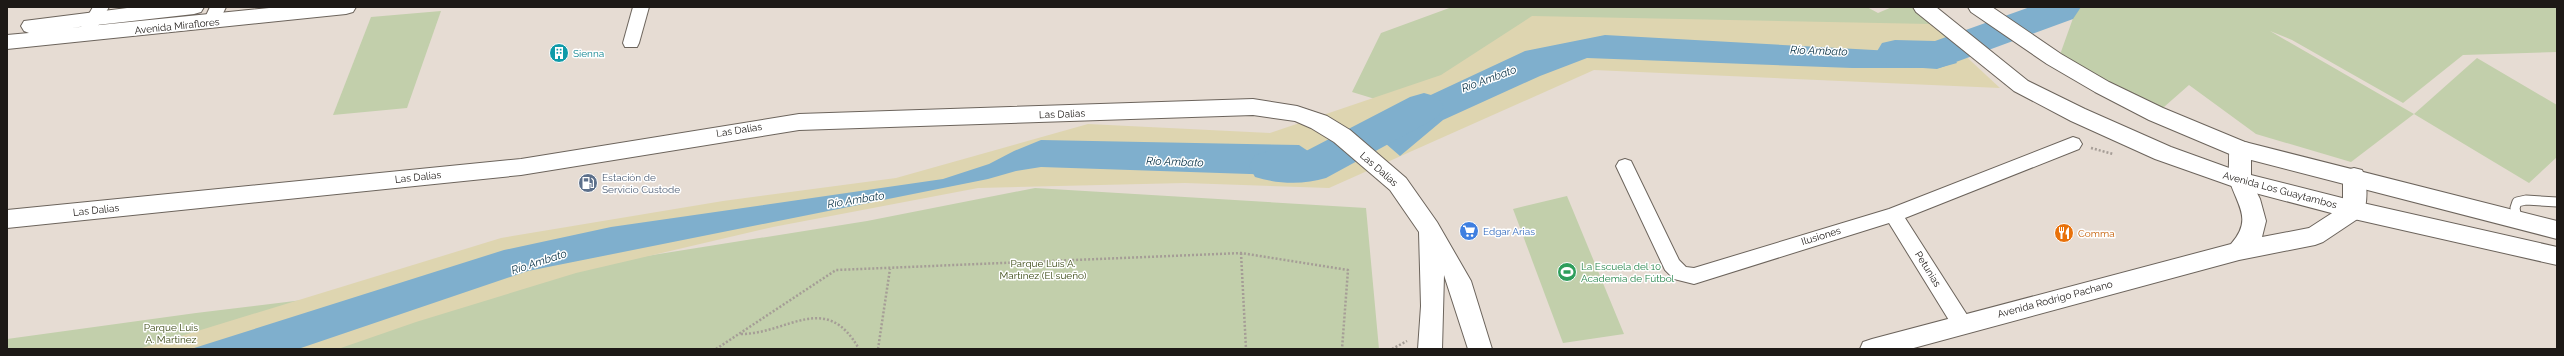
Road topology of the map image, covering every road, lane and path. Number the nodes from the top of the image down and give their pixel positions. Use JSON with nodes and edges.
{"nodes":[{"id":1,"x":194,"y":7,"type":"edge"},
{"id":2,"x":346,"y":7,"type":"edge"},
{"id":3,"x":640,"y":7,"type":"edge"},
{"id":4,"x":1923,"y":7,"type":"edge"},
{"id":5,"x":1978,"y":7,"type":"edge"},
{"id":6,"x":303,"y":9,"type":"edge"},
{"id":7,"x":98,"y":12,"type":"edge"},
{"id":8,"x":215,"y":15,"type":"edge"},
{"id":9,"x":7,"y":29,"type":"edge"},
{"id":10,"x":85,"y":35,"type":"junction"},
{"id":11,"x":7,"y":42,"type":"edge"},
{"id":12,"x":631,"y":43,"type":"dead end"},
{"id":13,"x":2073,"y":144,"type":"dead end"},
{"id":14,"x":2240,"y":149,"type":"junction"},
{"id":15,"x":1625,"y":166,"type":"dead end"},
{"id":16,"x":2354,"y":176,"type":"junction"},
{"id":17,"x":2240,"y":181,"type":"junction"},
{"id":18,"x":2557,"y":202,"type":"edge"},
{"id":19,"x":2354,"y":210,"type":"junction"},
{"id":20,"x":1894,"y":215,"type":"junction"},
{"id":21,"x":7,"y":219,"type":"edge"},
{"id":22,"x":2517,"y":219,"type":"junction"},
{"id":23,"x":1429,"y":228,"type":"junction"},
{"id":24,"x":2557,"y":230,"type":"edge"},
{"id":25,"x":2238,"y":251,"type":"junction"},
{"id":26,"x":1241,"y":253,"type":"junction"},
{"id":27,"x":2557,"y":256,"type":"edge"},
{"id":28,"x":890,"y":269,"type":"junction"},
{"id":29,"x":1962,"y":324,"type":"junction"},
{"id":30,"x":741,"y":334,"type":"junction"},
{"id":31,"x":716,"y":349,"type":"edge"},
{"id":32,"x":859,"y":349,"type":"edge"},
{"id":33,"x":878,"y":349,"type":"edge"},
{"id":34,"x":1246,"y":349,"type":"edge"},
{"id":35,"x":1342,"y":349,"type":"edge"},
{"id":36,"x":1430,"y":349,"type":"edge"},
{"id":37,"x":1480,"y":349,"type":"edge"},
{"id":38,"x":1872,"y":349,"type":"edge"}],
"edges":[{"from":1,"to":7,"type":"main road","name":"Avenida Miraflores"},
{"from":2,"to":6,"type":"main road","name":"Avenida Miraflores"},
{"from":3,"to":12,"type":"street"},
{"from":4,"to":17,"type":"main road","name":"Avenida Los Guaytambos"},
{"from":5,"to":14,"type":"main road"},
{"from":6,"to":8,"type":"main road","name":"Avenida Miraflores"},
{"from":7,"to":9,"type":"main road","name":"Avenida Miraflores"},
{"from":7,"to":10,"type":"street"},
{"from":8,"to":10,"type":"main road","name":"Avenida Miraflores"},
{"from":10,"to":11,"type":"main road","name":"Avenida Miraflores"},
{"from":13,"to":20,"type":"street","name":"Ilusiones"},
{"from":14,"to":16,"type":"main road"},
{"from":14,"to":17,"type":"main road"},
{"from":15,"to":20,"type":"street","name":"Ilusiones"},
{"from":16,"to":19,"type":"main road"},
{"from":16,"to":22,"type":"main road"},
{"from":17,"to":19,"type":"main road","name":"Avenida Los Guaytambos"},
{"from":17,"to":25,"type":"main road"},
{"from":18,"to":22,"type":"lane"},
{"from":19,"to":25,"type":"main road","name":"Avenida Rodrigo Pachano"},
{"from":19,"to":27,"type":"main road","name":"Avenida Los Guaytambos"},
{"from":20,"to":29,"type":"street","name":"Petunias"},
{"from":21,"to":23,"type":"main road","name":"Las Dalias"},
{"from":22,"to":24,"type":"main road"},
{"from":23,"to":36,"type":"main road"},
{"from":23,"to":37,"type":"main road","name":"Las Dalias"},
{"from":25,"to":29,"type":"main road","name":"Avenida Rodrigo Pachano"},
{"from":26,"to":28,"type":"path"},
{"from":26,"to":34,"type":"path"},
{"from":26,"to":35,"type":"path"},
{"from":28,"to":30,"type":"path"},
{"from":28,"to":33,"type":"path"},
{"from":29,"to":38,"type":"main road","name":"Avenida Rodrigo Pachano"},
{"from":30,"to":31,"type":"path"},
{"from":30,"to":32,"type":"path"}]}
